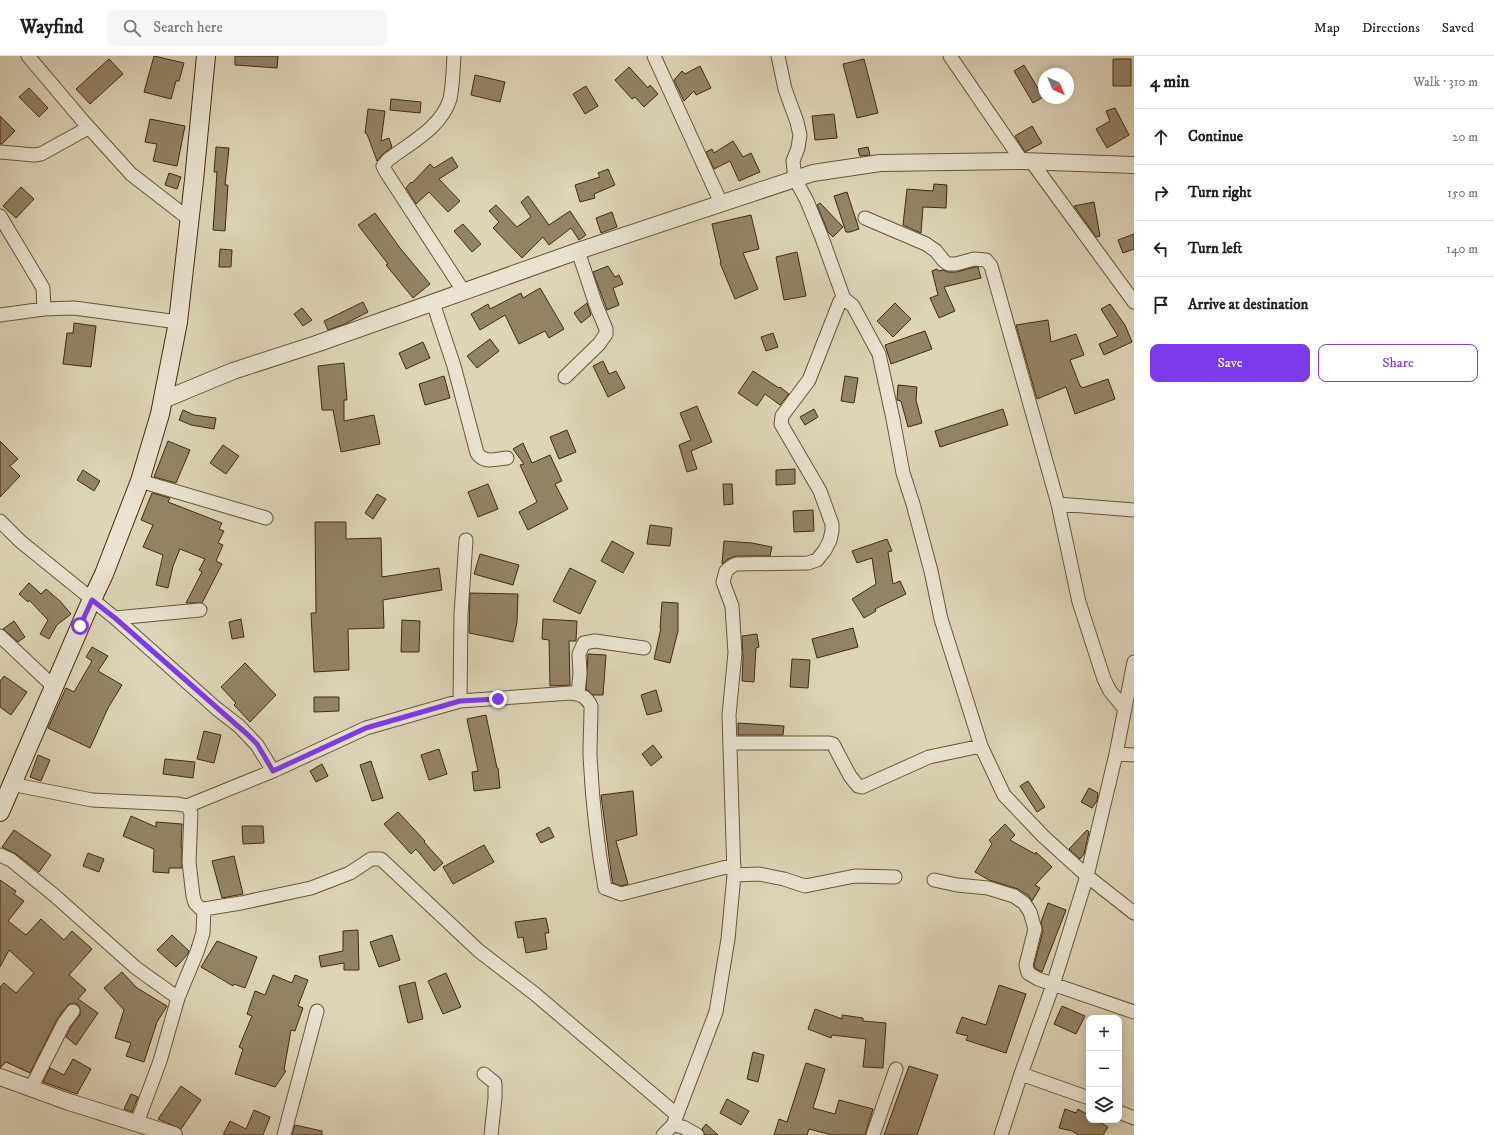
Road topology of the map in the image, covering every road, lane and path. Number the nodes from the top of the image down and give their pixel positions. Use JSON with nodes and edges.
{"nodes":[{"id":1,"x":28,"y":56,"type":"edge"},
{"id":2,"x":206,"y":56,"type":"edge"},
{"id":3,"x":454,"y":56,"type":"edge"},
{"id":4,"x":654,"y":56,"type":"edge"},
{"id":5,"x":778,"y":56,"type":"edge"},
{"id":6,"x":950,"y":56,"type":"edge"},
{"id":7,"x":88,"y":128,"type":"junction"},
{"id":8,"x":0,"y":152,"type":"edge"},
{"id":9,"x":1026,"y":161,"type":"junction"},
{"id":10,"x":1134,"y":164,"type":"edge"},
{"id":11,"x":795,"y":179,"type":"junction"},
{"id":12,"x":721,"y":203,"type":"junction"},
{"id":13,"x":0,"y":216,"type":"edge"},
{"id":14,"x":865,"y":218,"type":"dead end"},
{"id":15,"x":189,"y":219,"type":"junction"},
{"id":16,"x":578,"y":251,"type":"junction"},
{"id":17,"x":464,"y":292,"type":"junction"},
{"id":18,"x":844,"y":299,"type":"junction"},
{"id":19,"x":1134,"y":302,"type":"edge"},
{"id":20,"x":433,"y":303,"type":"junction"},
{"id":21,"x":44,"y":308,"type":"junction"},
{"id":22,"x":0,"y":315,"type":"edge"},
{"id":23,"x":178,"y":322,"type":"junction"},
{"id":24,"x":565,"y":377,"type":"dead end"},
{"id":25,"x":163,"y":400,"type":"junction"},
{"id":26,"x":507,"y":458,"type":"dead end"},
{"id":27,"x":140,"y":481,"type":"junction"},
{"id":28,"x":1058,"y":504,"type":"junction"},
{"id":29,"x":1134,"y":510,"type":"edge"},
{"id":30,"x":266,"y":518,"type":"dead end"},
{"id":31,"x":0,"y":521,"type":"edge"},
{"id":32,"x":466,"y":540,"type":"dead end"},
{"id":33,"x":92,"y":600,"type":"junction"},
{"id":34,"x":200,"y":610,"type":"dead end"},
{"id":35,"x":115,"y":618,"type":"junction"},
{"id":36,"x":0,"y":636,"type":"edge"},
{"id":37,"x":644,"y":648,"type":"dead end"},
{"id":38,"x":1134,"y":662,"type":"edge"},
{"id":39,"x":54,"y":687,"type":"junction"},
{"id":40,"x":578,"y":694,"type":"junction"},
{"id":41,"x":460,"y":701,"type":"junction"},
{"id":42,"x":1124,"y":708,"type":"junction"},
{"id":43,"x":731,"y":743,"type":"junction"},
{"id":44,"x":981,"y":746,"type":"junction"},
{"id":45,"x":1116,"y":754,"type":"junction"},
{"id":46,"x":1134,"y":755,"type":"edge"},
{"id":47,"x":273,"y":771,"type":"junction"},
{"id":48,"x":11,"y":784,"type":"junction"},
{"id":49,"x":187,"y":806,"type":"junction"},
{"id":50,"x":0,"y":812,"type":"edge"},
{"id":51,"x":0,"y":855,"type":"edge"},
{"id":52,"x":734,"y":870,"type":"junction"},
{"id":53,"x":1087,"y":876,"type":"junction"},
{"id":54,"x":895,"y":877,"type":"dead end"},
{"id":55,"x":934,"y":880,"type":"dead end"},
{"id":56,"x":204,"y":909,"type":"junction"},
{"id":57,"x":1134,"y":913,"type":"edge"},
{"id":58,"x":1053,"y":985,"type":"junction"},
{"id":59,"x":178,"y":998,"type":"junction"},
{"id":60,"x":73,"y":1011,"type":"dead end"},
{"id":61,"x":317,"y":1011,"type":"dead end"},
{"id":62,"x":1134,"y":1012,"type":"edge"},
{"id":63,"x":896,"y":1069,"type":"dead end"},
{"id":64,"x":484,"y":1074,"type":"dead end"},
{"id":65,"x":1021,"y":1074,"type":"junction"},
{"id":66,"x":0,"y":1077,"type":"edge"},
{"id":67,"x":31,"y":1088,"type":"junction"},
{"id":68,"x":1086,"y":1097,"type":"edge"},
{"id":69,"x":1122,"y":1113,"type":"edge"},
{"id":70,"x":1134,"y":1118,"type":"edge"},
{"id":71,"x":675,"y":1120,"type":"junction"},
{"id":72,"x":137,"y":1123,"type":"junction"},
{"id":73,"x":174,"y":1135,"type":"edge"},
{"id":74,"x":284,"y":1135,"type":"edge"},
{"id":75,"x":491,"y":1135,"type":"edge"},
{"id":76,"x":663,"y":1135,"type":"edge"},
{"id":77,"x":697,"y":1135,"type":"edge"},
{"id":78,"x":874,"y":1135,"type":"edge"},
{"id":79,"x":1001,"y":1135,"type":"edge"}],
"edges":[{"from":1,"to":7,"type":"street"},
{"from":2,"to":15,"type":"main road"},
{"from":3,"to":17,"type":"street"},
{"from":4,"to":12,"type":"street"},
{"from":5,"to":11,"type":"street"},
{"from":6,"to":9,"type":"street"},
{"from":7,"to":8,"type":"street"},
{"from":7,"to":15,"type":"street"},
{"from":9,"to":10,"type":"street"},
{"from":9,"to":11,"type":"street"},
{"from":9,"to":19,"type":"street"},
{"from":11,"to":12,"type":"street"},
{"from":11,"to":18,"type":"street"},
{"from":12,"to":16,"type":"street"},
{"from":13,"to":21,"type":"street"},
{"from":14,"to":28,"type":"street"},
{"from":15,"to":23,"type":"main road"},
{"from":16,"to":17,"type":"street"},
{"from":16,"to":24,"type":"street"},
{"from":17,"to":20,"type":"street"},
{"from":18,"to":43,"type":"street"},
{"from":18,"to":44,"type":"street"},
{"from":20,"to":25,"type":"street"},
{"from":20,"to":26,"type":"street"},
{"from":21,"to":22,"type":"street"},
{"from":21,"to":23,"type":"street"},
{"from":23,"to":25,"type":"main road"},
{"from":25,"to":27,"type":"main road"},
{"from":27,"to":30,"type":"street"},
{"from":27,"to":33,"type":"main road"},
{"from":28,"to":29,"type":"street"},
{"from":28,"to":42,"type":"street"},
{"from":31,"to":33,"type":"street"},
{"from":32,"to":41,"type":"street"},
{"from":33,"to":35,"type":"street"},
{"from":33,"to":39,"type":"main road"},
{"from":34,"to":35,"type":"street"},
{"from":35,"to":47,"type":"street"},
{"from":36,"to":39,"type":"street"},
{"from":37,"to":40,"type":"street"},
{"from":38,"to":42,"type":"street"},
{"from":39,"to":48,"type":"main road"},
{"from":40,"to":41,"type":"street"},
{"from":40,"to":52,"type":"street"},
{"from":41,"to":47,"type":"street"},
{"from":42,"to":45,"type":"street"},
{"from":43,"to":44,"type":"street"},
{"from":43,"to":52,"type":"street"},
{"from":44,"to":53,"type":"street"},
{"from":45,"to":46,"type":"street"},
{"from":45,"to":53,"type":"street"},
{"from":47,"to":49,"type":"street"},
{"from":48,"to":49,"type":"street"},
{"from":48,"to":50,"type":"main road"},
{"from":49,"to":56,"type":"street"},
{"from":51,"to":59,"type":"street"},
{"from":52,"to":54,"type":"street"},
{"from":52,"to":71,"type":"street"},
{"from":53,"to":57,"type":"street"},
{"from":53,"to":58,"type":"street"},
{"from":55,"to":58,"type":"street"},
{"from":56,"to":59,"type":"street"},
{"from":56,"to":71,"type":"street"},
{"from":58,"to":62,"type":"street"},
{"from":58,"to":65,"type":"street"},
{"from":59,"to":72,"type":"street"},
{"from":60,"to":67,"type":"street"},
{"from":61,"to":74,"type":"street"},
{"from":63,"to":78,"type":"street"},
{"from":64,"to":75,"type":"street"},
{"from":65,"to":68,"type":"street"},
{"from":65,"to":79,"type":"street"},
{"from":66,"to":67,"type":"street"},
{"from":67,"to":72,"type":"street"},
{"from":69,"to":70,"type":"street"},
{"from":71,"to":76,"type":"street"},
{"from":71,"to":77,"type":"street"},
{"from":72,"to":73,"type":"street"}]}
